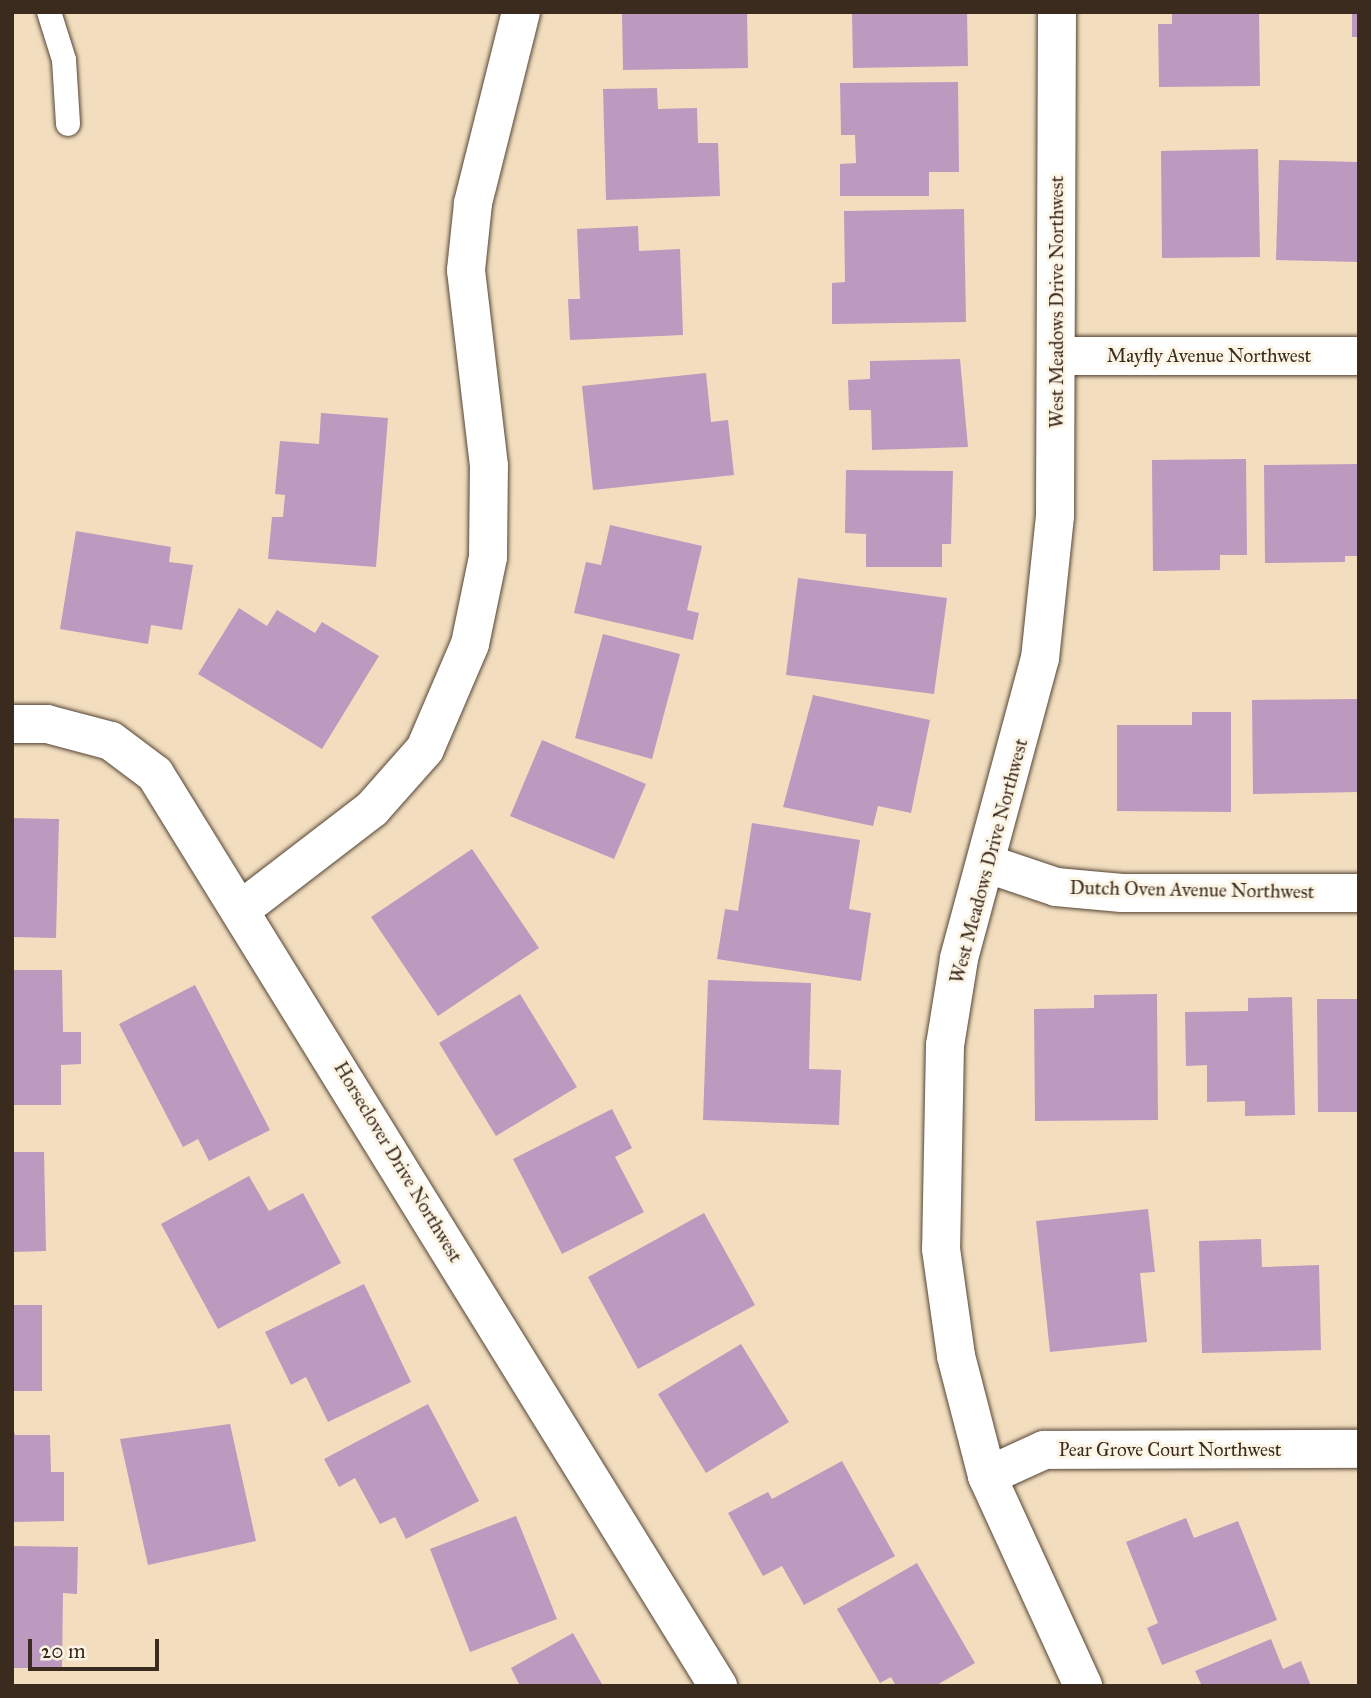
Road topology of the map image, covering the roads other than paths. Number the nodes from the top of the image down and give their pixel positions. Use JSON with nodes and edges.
{"nodes":[{"id":1,"x":49,"y":12,"type":"edge"},
{"id":2,"x":521,"y":12,"type":"edge"},
{"id":3,"x":1057,"y":12,"type":"edge"},
{"id":4,"x":68,"y":124,"type":"dead end"},
{"id":5,"x":1059,"y":356,"type":"junction"},
{"id":6,"x":1359,"y":356,"type":"edge"},
{"id":7,"x":12,"y":724,"type":"edge"},
{"id":8,"x":988,"y":864,"type":"junction"},
{"id":9,"x":1359,"y":893,"type":"edge"},
{"id":10,"x":243,"y":908,"type":"junction"},
{"id":11,"x":1359,"y":1449,"type":"edge"},
{"id":12,"x":987,"y":1476,"type":"junction"},
{"id":13,"x":719,"y":1686,"type":"edge"},
{"id":14,"x":1083,"y":1686,"type":"edge"}],
"edges":[{"from":1,"to":4,"type":"lane"},
{"from":2,"to":10,"type":"street"},
{"from":3,"to":5,"type":"street","name":"West Meadows Drive Northwest"},
{"from":5,"to":6,"type":"street","name":"Mayfly Avenue Northwest"},
{"from":5,"to":8,"type":"street","name":"West Meadows Drive Northwest"},
{"from":7,"to":10,"type":"street","name":"Horseclover Drive Northwest"},
{"from":8,"to":9,"type":"street","name":"Dutch Oven Avenue Northwest"},
{"from":8,"to":12,"type":"street","name":"West Meadows Drive Northwest"},
{"from":10,"to":13,"type":"street","name":"Horseclover Drive Northwest"},
{"from":11,"to":12,"type":"street","name":"Pear Grove Court Northwest"},
{"from":12,"to":14,"type":"street","name":"West Meadows Drive Northwest"}]}
